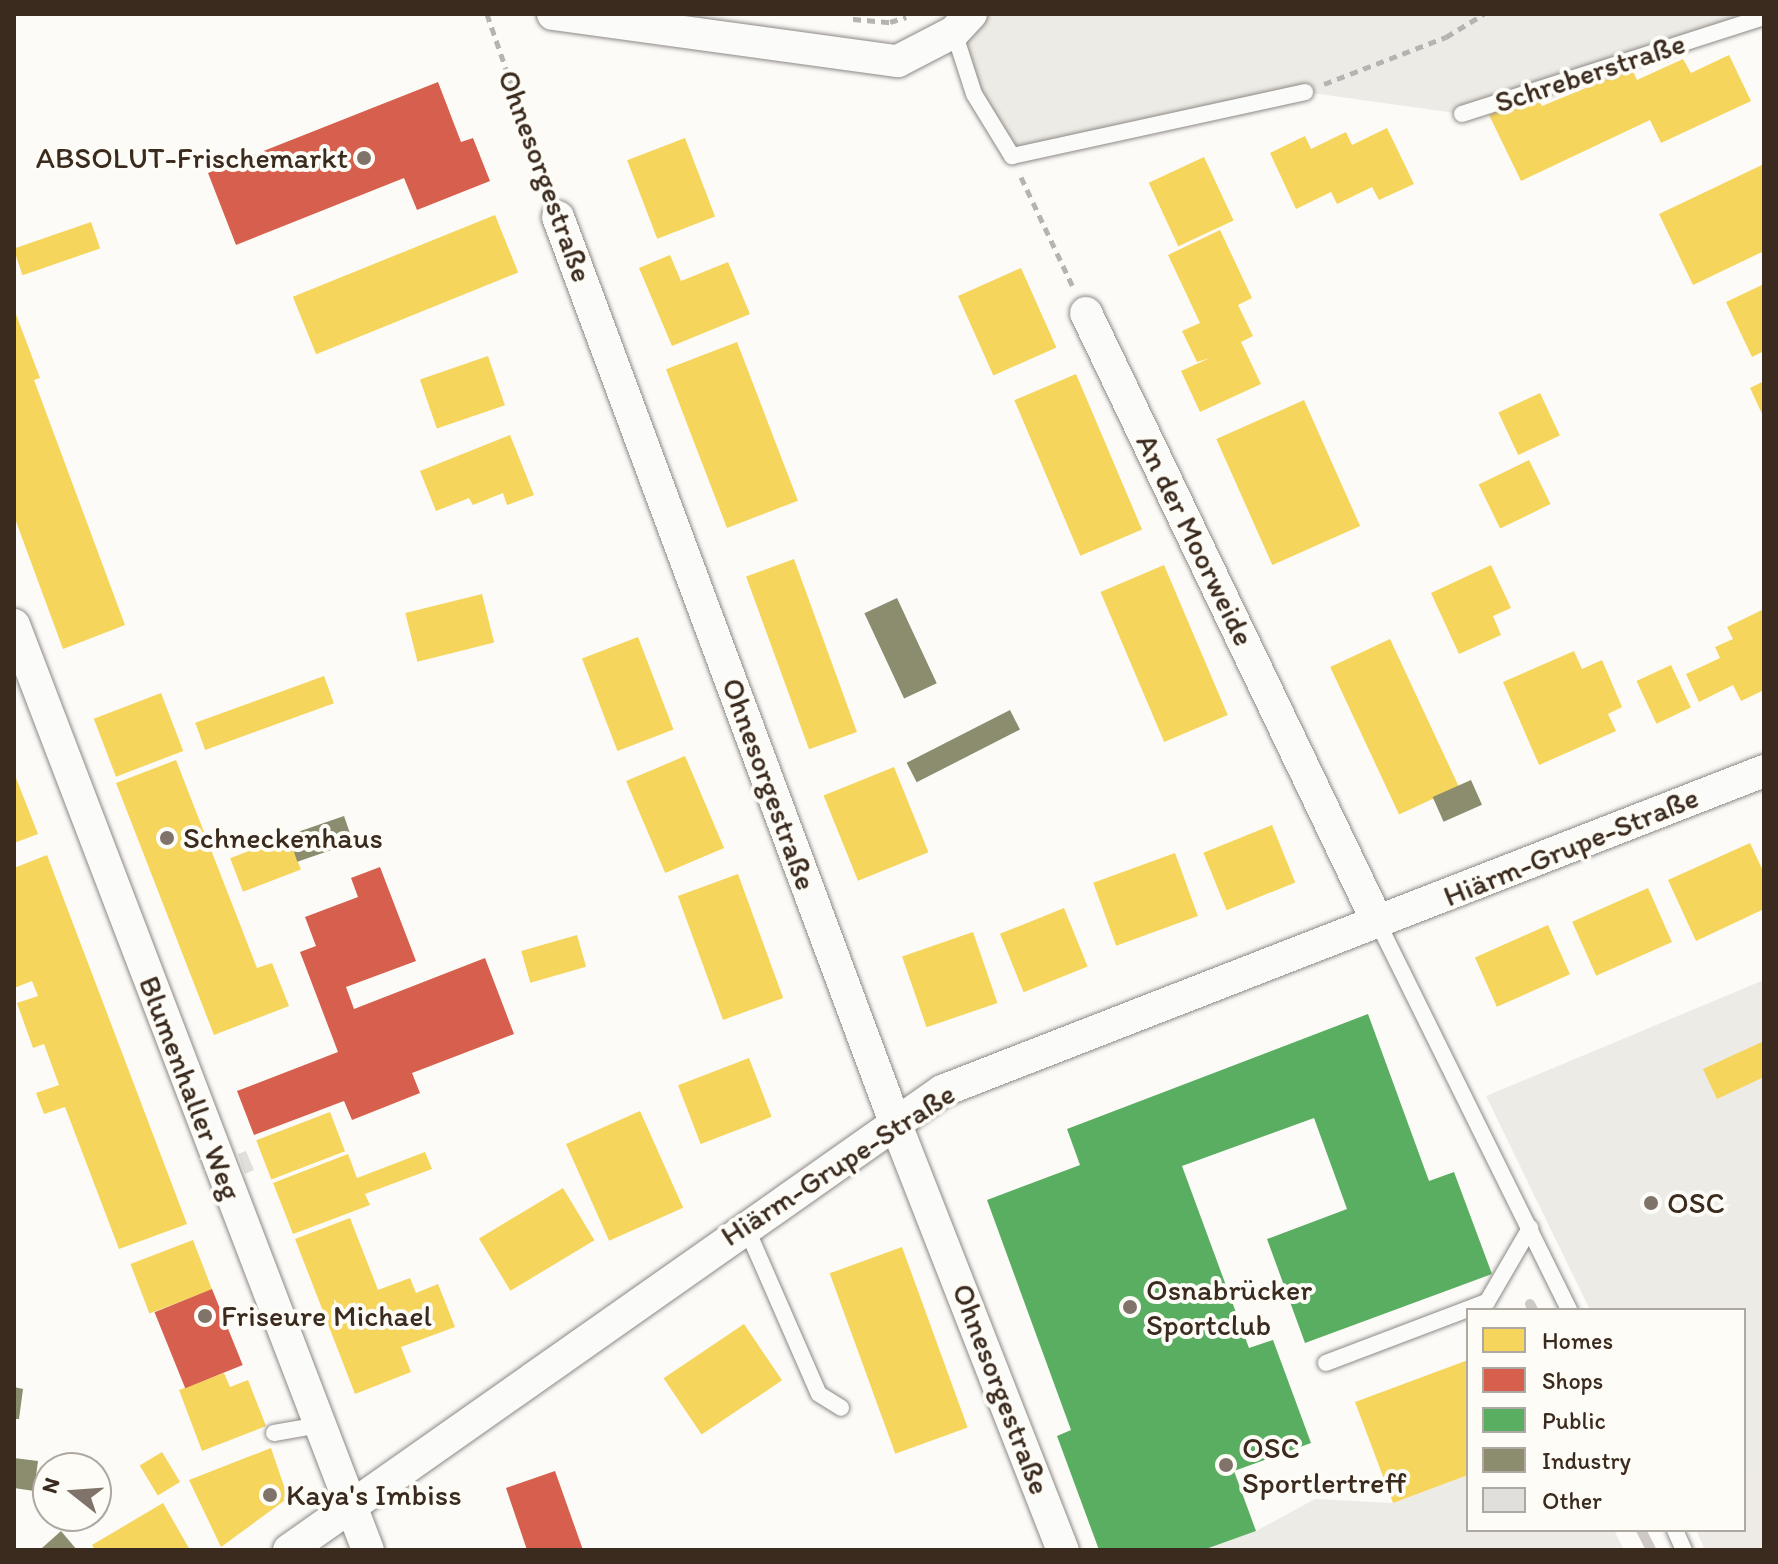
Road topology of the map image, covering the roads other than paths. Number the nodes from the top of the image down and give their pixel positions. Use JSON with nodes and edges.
{"nodes":[{"id":1,"x":553,"y":14,"type":"edge"},
{"id":2,"x":1764,"y":17,"type":"edge"},
{"id":3,"x":963,"y":23,"type":"edge"},
{"id":4,"x":1305,"y":92,"type":"road end"},
{"id":5,"x":1462,"y":114,"type":"dead end"},
{"id":6,"x":558,"y":217,"type":"road end"},
{"id":7,"x":1086,"y":313,"type":"road end"},
{"id":8,"x":14,"y":625,"type":"edge"},
{"id":9,"x":1764,"y":771,"type":"edge"},
{"id":10,"x":1378,"y":923,"type":"junction"},
{"id":11,"x":895,"y":1122,"type":"junction"},
{"id":12,"x":745,"y":1225,"type":"junction"},
{"id":13,"x":1530,"y":1228,"type":"junction"},
{"id":14,"x":1488,"y":1306,"type":"edge"},
{"id":15,"x":1568,"y":1308,"type":"edge"},
{"id":16,"x":1466,"y":1314,"type":"edge"},
{"id":17,"x":1326,"y":1363,"type":"dead end"},
{"id":18,"x":841,"y":1408,"type":"dead end"},
{"id":19,"x":320,"y":1425,"type":"junction"},
{"id":20,"x":274,"y":1433,"type":"dead end"},
{"id":21,"x":350,"y":1505,"type":"junction"},
{"id":22,"x":289,"y":1550,"type":"edge"},
{"id":23,"x":368,"y":1550,"type":"edge"},
{"id":24,"x":1063,"y":1550,"type":"edge"}],
"edges":[{"from":1,"to":3,"type":"street"},
{"from":2,"to":5,"type":"lane","name":"Schreberstraße"},
{"from":3,"to":4,"type":"lane"},
{"from":6,"to":11,"type":"street","name":"Ohnesorgestraße"},
{"from":7,"to":10,"type":"street","name":"An der Moorweide"},
{"from":8,"to":19,"type":"street","name":"Blumenhaller Weg"},
{"from":9,"to":10,"type":"street","name":"Hiärm-Grupe-Straße"},
{"from":10,"to":11,"type":"street","name":"Hiärm-Grupe-Straße"},
{"from":10,"to":13,"type":"lane"},
{"from":11,"to":12,"type":"street","name":"Hiärm-Grupe-Straße"},
{"from":11,"to":24,"type":"street","name":"Ohnesorgestraße"},
{"from":12,"to":18,"type":"lane"},
{"from":12,"to":21,"type":"street","name":"Hiärm-Grupe-Straße"},
{"from":13,"to":14,"type":"lane"},
{"from":13,"to":15,"type":"lane"},
{"from":16,"to":17,"type":"lane"},
{"from":19,"to":20,"type":"lane"},
{"from":19,"to":21,"type":"street","name":"Blumenhaller Weg"},
{"from":21,"to":22,"type":"street","name":"Hiärm-Grupe-Straße"},
{"from":21,"to":23,"type":"street","name":"Blumenhaller Weg"}]}
